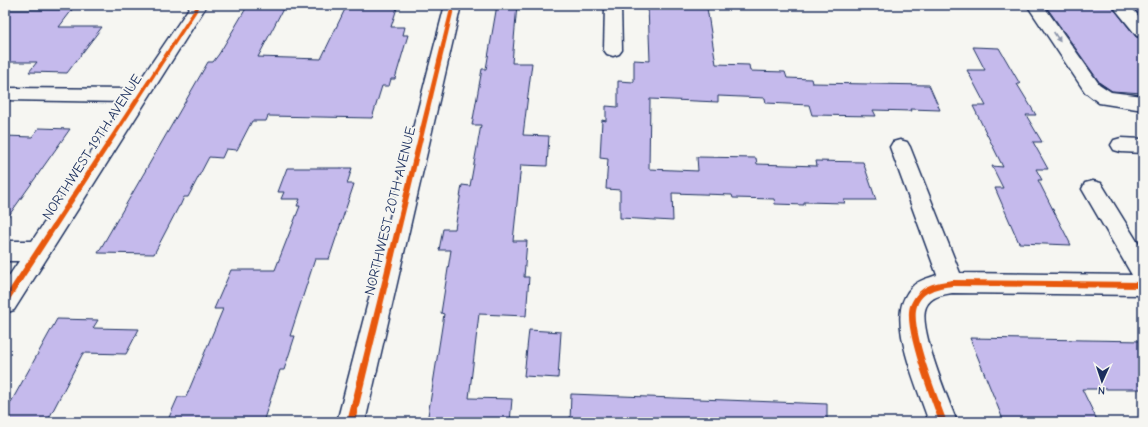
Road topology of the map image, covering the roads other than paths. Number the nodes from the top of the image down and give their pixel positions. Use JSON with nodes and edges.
{"nodes":[{"id":1,"x":200,"y":5,"type":"edge"},
{"id":2,"x":453,"y":5,"type":"edge"},
{"id":3,"x":613,"y":5,"type":"edge"},
{"id":4,"x":1035,"y":5,"type":"edge"},
{"id":5,"x":1120,"y":5,"type":"edge"},
{"id":6,"x":1143,"y":32,"type":"edge"},
{"id":7,"x":613,"y":50,"type":"dead end"},
{"id":8,"x":5,"y":94,"type":"edge"},
{"id":9,"x":140,"y":96,"type":"junction"},
{"id":10,"x":1143,"y":103,"type":"edge"},
{"id":11,"x":1121,"y":145,"type":"dead end"},
{"id":12,"x":1143,"y":146,"type":"edge"},
{"id":13,"x":900,"y":147,"type":"dead end"},
{"id":14,"x":1092,"y":189,"type":"dead end"},
{"id":15,"x":5,"y":251,"type":"edge"},
{"id":16,"x":38,"y":251,"type":"junction"},
{"id":17,"x":1143,"y":272,"type":"edge"},
{"id":18,"x":952,"y":283,"type":"junction"},
{"id":19,"x":1143,"y":285,"type":"edge"},
{"id":20,"x":5,"y":302,"type":"edge"},
{"id":21,"x":351,"y":422,"type":"edge"},
{"id":22,"x":943,"y":422,"type":"edge"}],
"edges":[{"from":1,"to":9,"type":"street","name":"NORTHWEST 19TH AVENUE"},
{"from":2,"to":21,"type":"street","name":"NORTHWEST 20TH AVENUE"},
{"from":3,"to":7,"type":"street"},
{"from":4,"to":10,"type":"street","one_way":true},
{"from":5,"to":6,"type":"street"},
{"from":8,"to":9,"type":"street"},
{"from":9,"to":16,"type":"street","name":"NORTHWEST 19TH AVENUE"},
{"from":11,"to":12,"type":"street"},
{"from":13,"to":18,"type":"street"},
{"from":14,"to":17,"type":"street"},
{"from":15,"to":16,"type":"street"},
{"from":16,"to":20,"type":"street","name":"NORTHWEST 19TH AVENUE"},
{"from":18,"to":19,"type":"street"},
{"from":18,"to":22,"type":"street"}]}
